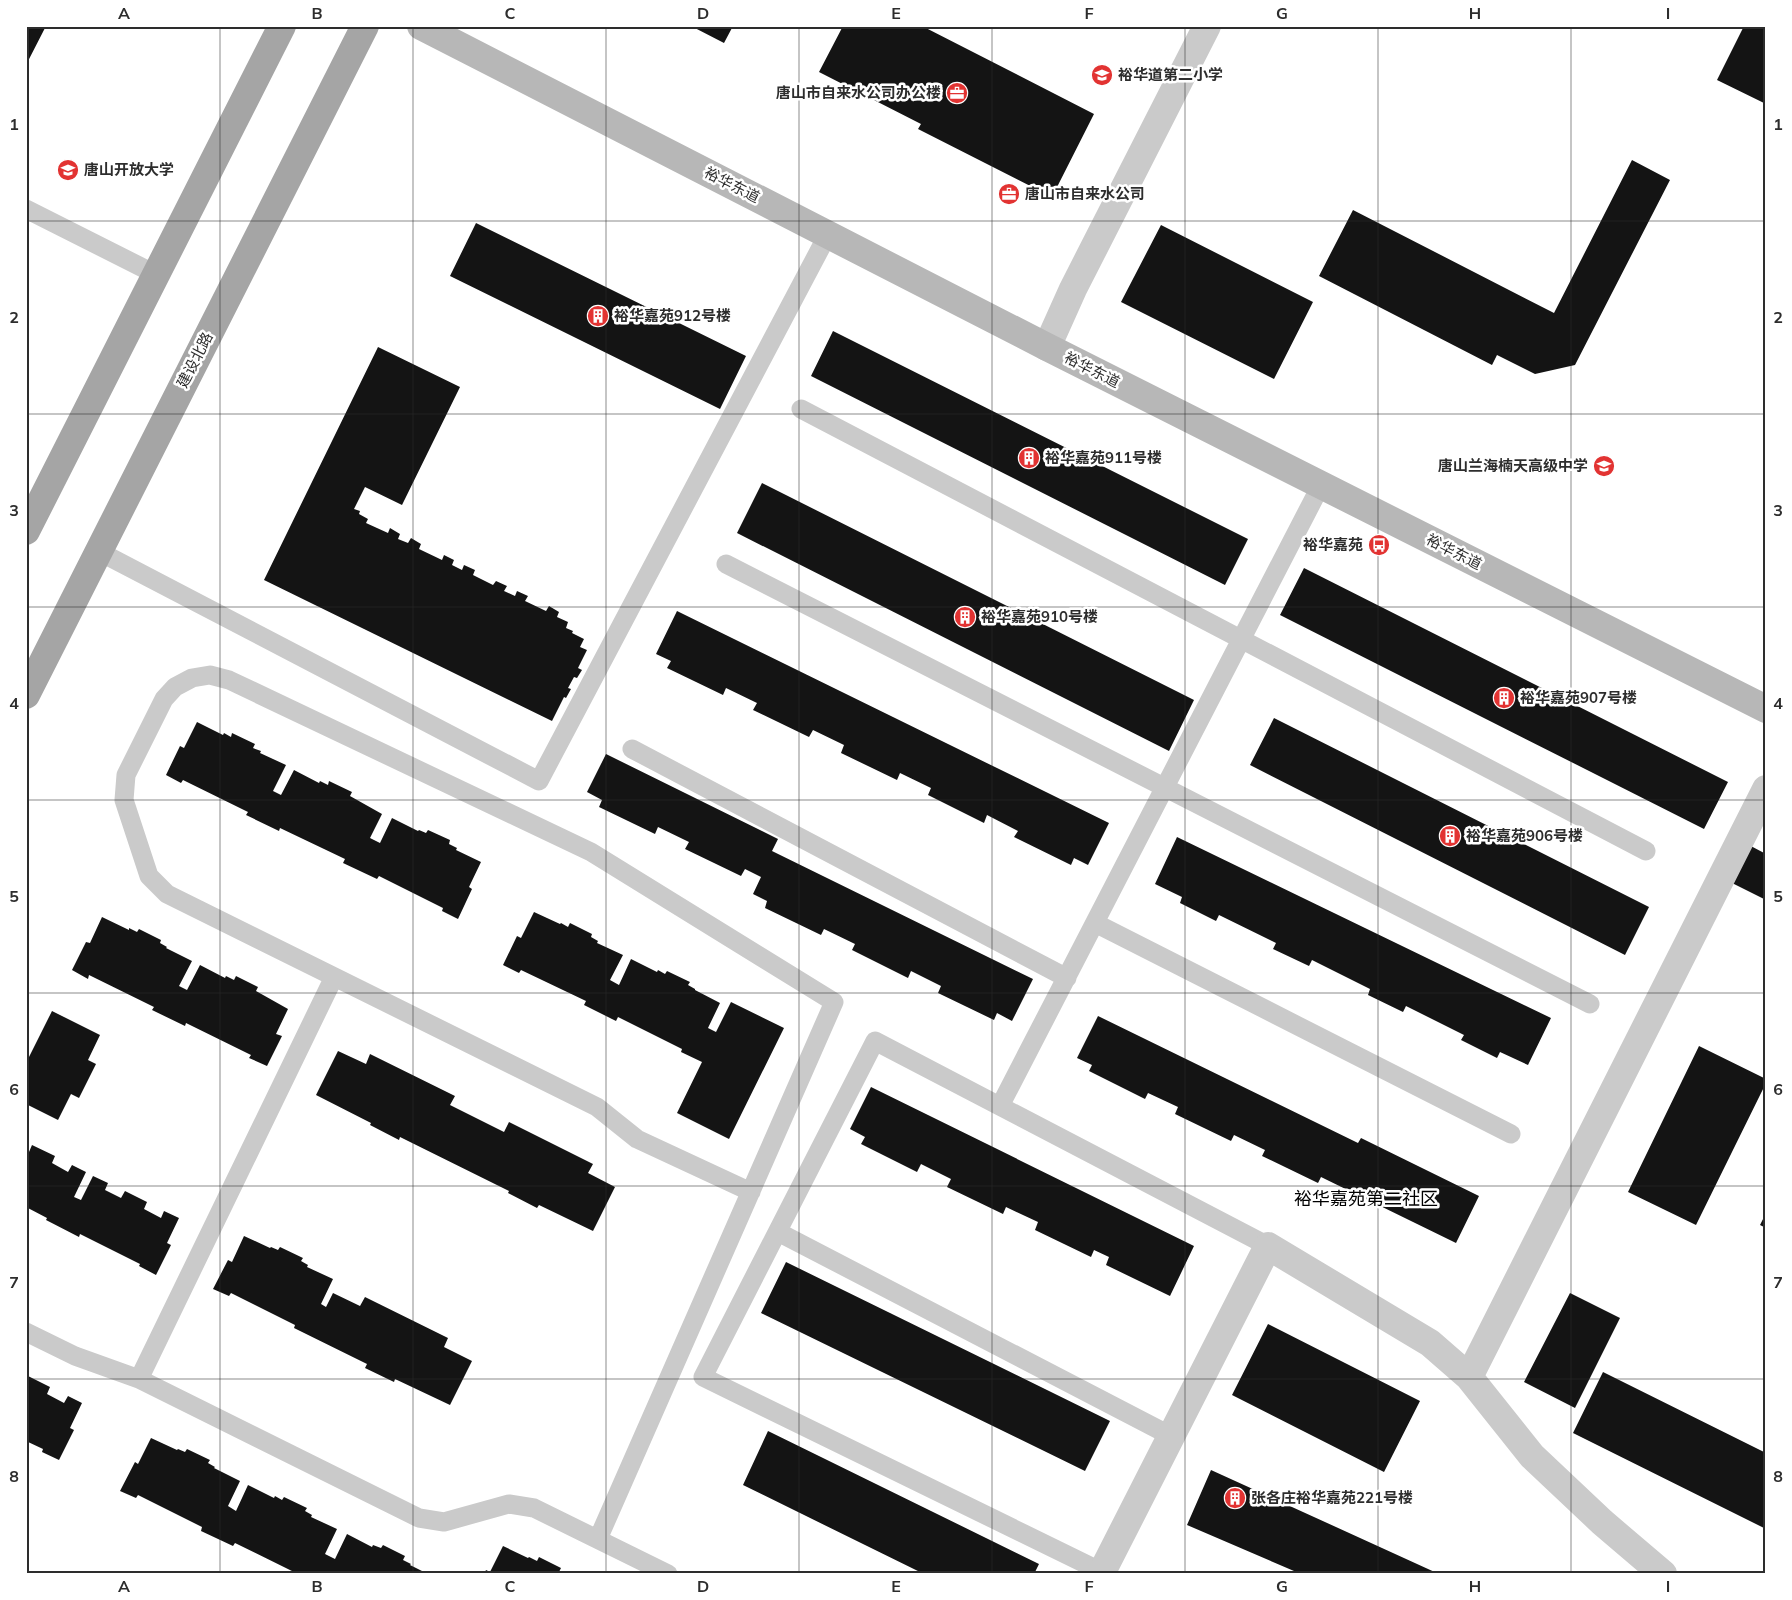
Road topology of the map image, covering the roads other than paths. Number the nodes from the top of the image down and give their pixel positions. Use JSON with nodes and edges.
{"nodes":[{"id":1,"x":282,"y":26,"type":"edge"},
{"id":2,"x":365,"y":26,"type":"edge"},
{"id":3,"x":421,"y":26,"type":"edge"},
{"id":4,"x":1207,"y":26,"type":"edge"},
{"id":5,"x":26,"y":209,"type":"edge"},
{"id":6,"x":828,"y":234,"type":"junction"},
{"id":7,"x":157,"y":275,"type":"junction"},
{"id":8,"x":1047,"y":347,"type":"junction"},
{"id":9,"x":801,"y":409,"type":"dead end"},
{"id":10,"x":1321,"y":485,"type":"junction"},
{"id":11,"x":26,"y":532,"type":"edge"},
{"id":12,"x":98,"y":551,"type":"junction"},
{"id":13,"x":726,"y":564,"type":"dead end"},
{"id":14,"x":1241,"y":639,"type":"junction"},
{"id":15,"x":26,"y":694,"type":"edge"},
{"id":16,"x":1766,"y":708,"type":"edge"},
{"id":17,"x":632,"y":749,"type":"dead end"},
{"id":18,"x":1165,"y":787,"type":"junction"},
{"id":19,"x":1766,"y":789,"type":"edge"},
{"id":20,"x":1646,"y":850,"type":"dead end"},
{"id":21,"x":1095,"y":923,"type":"junction"},
{"id":22,"x":334,"y":977,"type":"junction"},
{"id":23,"x":1067,"y":978,"type":"junction"},
{"id":24,"x":1590,"y":1004,"type":"dead end"},
{"id":25,"x":1000,"y":1106,"type":"junction"},
{"id":26,"x":1511,"y":1134,"type":"dead end"},
{"id":27,"x":751,"y":1192,"type":"junction"},
{"id":28,"x":778,"y":1232,"type":"junction"},
{"id":29,"x":1268,"y":1246,"type":"junction"},
{"id":30,"x":26,"y":1332,"type":"edge"},
{"id":31,"x":1469,"y":1377,"type":"junction"},
{"id":32,"x":139,"y":1379,"type":"junction"},
{"id":33,"x":1171,"y":1436,"type":"junction"},
{"id":34,"x":598,"y":1539,"type":"junction"},
{"id":35,"x":1101,"y":1573,"type":"edge"},
{"id":36,"x":668,"y":1574,"type":"edge"},
{"id":37,"x":1663,"y":1574,"type":"edge"}],
"edges":[{"from":1,"to":7,"type":"main road"},
{"from":2,"to":12,"type":"main road","name":"建设北路"},
{"from":3,"to":6,"type":"street","name":"裕华东道"},
{"from":4,"to":8,"type":"street"},
{"from":5,"to":7,"type":"lane"},
{"from":6,"to":8,"type":"street","name":"裕华东道"},
{"from":6,"to":12,"type":"lane"},
{"from":7,"to":11,"type":"main road"},
{"from":8,"to":10,"type":"street","name":"裕华东道"},
{"from":9,"to":14,"type":"lane"},
{"from":10,"to":14,"type":"lane"},
{"from":10,"to":16,"type":"street","name":"裕华东道"},
{"from":12,"to":15,"type":"main road","name":"建设北路"},
{"from":13,"to":18,"type":"lane"},
{"from":14,"to":18,"type":"lane"},
{"from":14,"to":20,"type":"lane"},
{"from":17,"to":23,"type":"lane"},
{"from":18,"to":21,"type":"lane"},
{"from":18,"to":24,"type":"lane"},
{"from":19,"to":31,"type":"street"},
{"from":21,"to":23,"type":"lane"},
{"from":21,"to":26,"type":"lane"},
{"from":22,"to":27,"type":"lane"},
{"from":22,"to":27,"type":"lane"},
{"from":22,"to":32,"type":"lane"},
{"from":23,"to":25,"type":"lane"},
{"from":25,"to":28,"type":"lane"},
{"from":25,"to":29,"type":"lane"},
{"from":27,"to":34,"type":"lane"},
{"from":28,"to":33,"type":"lane"},
{"from":28,"to":35,"type":"lane"},
{"from":29,"to":31,"type":"street"},
{"from":29,"to":33,"type":"street"},
{"from":30,"to":32,"type":"lane"},
{"from":31,"to":37,"type":"street"},
{"from":32,"to":34,"type":"lane"},
{"from":33,"to":35,"type":"street"},
{"from":34,"to":36,"type":"lane"}]}
